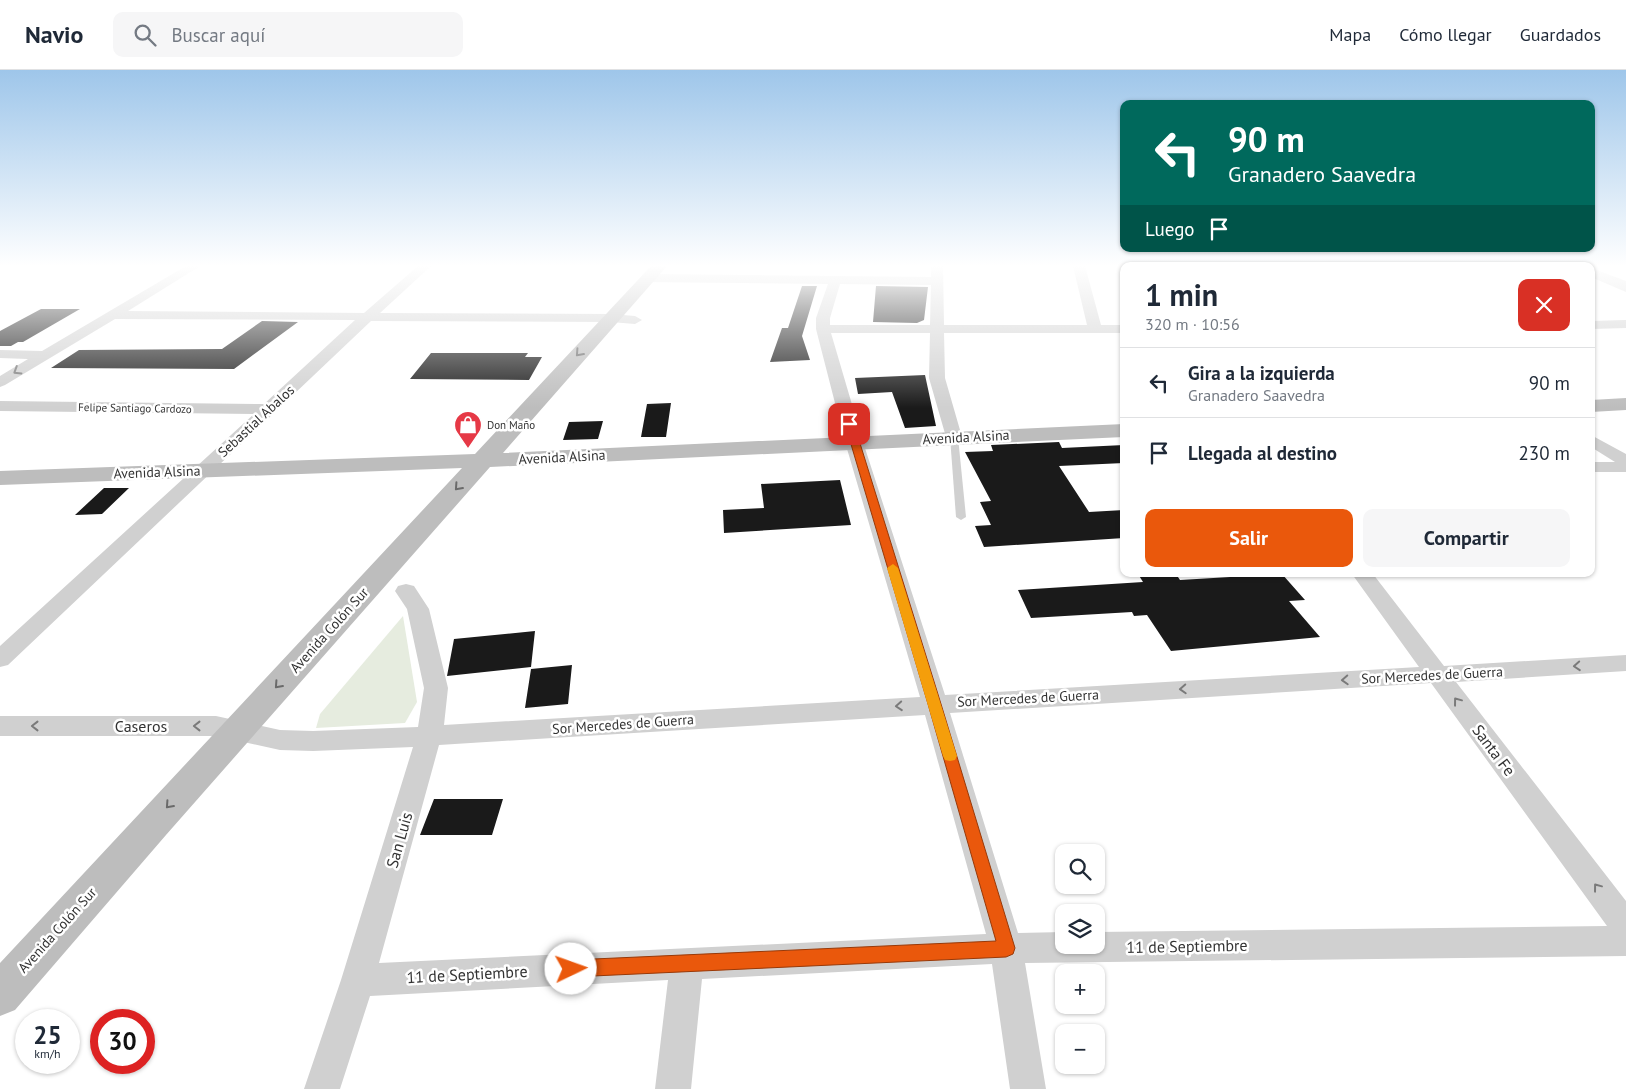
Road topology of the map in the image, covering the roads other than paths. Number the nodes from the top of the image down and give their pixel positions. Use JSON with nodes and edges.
{"nodes":[{"id":1,"x":370,"y":314,"type":"edge"},
{"id":2,"x":626,"y":314,"type":"edge"},
{"id":3,"x":824,"y":314,"type":"edge"},
{"id":4,"x":937,"y":314,"type":"edge"},
{"id":5,"x":1091,"y":314,"type":"edge"},
{"id":6,"x":110,"y":315,"type":"joint"},
{"id":7,"x":367,"y":316,"type":"junction"},
{"id":8,"x":623,"y":319,"type":"junction"},
{"id":9,"x":1626,"y":324,"type":"edge"},
{"id":10,"x":1595,"y":325,"type":"edge"},
{"id":11,"x":1095,"y":328,"type":"junction"},
{"id":12,"x":823,"y":329,"type":"junction"},
{"id":13,"x":937,"y":329,"type":"junction"},
{"id":14,"x":1120,"y":329,"type":"edge"},
{"id":15,"x":0,"y":354,"type":"edge"},
{"id":16,"x":44,"y":354,"type":"junction"},
{"id":17,"x":0,"y":382,"type":"edge"},
{"id":18,"x":1626,"y":404,"type":"edge"},
{"id":19,"x":0,"y":406,"type":"edge"},
{"id":20,"x":1595,"y":406,"type":"edge"},
{"id":21,"x":270,"y":409,"type":"junction"},
{"id":22,"x":1120,"y":430,"type":"edge"},
{"id":23,"x":954,"y":437,"type":"junction"},
{"id":24,"x":854,"y":442,"type":"junction"},
{"id":25,"x":1595,"y":442,"type":"edge"},
{"id":26,"x":483,"y":460,"type":"junction"},
{"id":27,"x":1626,"y":461,"type":"edge"},
{"id":28,"x":1595,"y":467,"type":"edge"},
{"id":29,"x":1626,"y":468,"type":"edge"},
{"id":30,"x":203,"y":470,"type":"junction"},
{"id":31,"x":0,"y":478,"type":"edge"},
{"id":32,"x":961,"y":517,"type":"dead end"},
{"id":33,"x":1364,"y":577,"type":"edge"},
{"id":34,"x":406,"y":591,"type":"dead end"},
{"id":35,"x":0,"y":659,"type":"edge"},
{"id":36,"x":1626,"y":663,"type":"edge"},
{"id":37,"x":1438,"y":674,"type":"junction"},
{"id":38,"x":935,"y":704,"type":"junction"},
{"id":39,"x":0,"y":726,"type":"edge"},
{"id":40,"x":238,"y":730,"type":"junction"},
{"id":41,"x":429,"y":736,"type":"junction"},
{"id":42,"x":280,"y":740,"type":"joint"},
{"id":43,"x":1626,"y":926,"type":"edge"},
{"id":44,"x":1626,"y":940,"type":"edge"},
{"id":45,"x":1006,"y":948,"type":"junction"},
{"id":46,"x":687,"y":963,"type":"junction"},
{"id":47,"x":358,"y":980,"type":"junction"},
{"id":48,"x":0,"y":995,"type":"edge"},
{"id":49,"x":322,"y":1089,"type":"edge"},
{"id":50,"x":673,"y":1089,"type":"edge"},
{"id":51,"x":1028,"y":1089,"type":"edge"}],
"edges":[{"from":1,"to":7,"type":"street","name":"Sebastial Abalos"},
{"from":2,"to":8,"type":"main road","name":"Avenida Colón Sur"},
{"from":3,"to":12,"type":"street"},
{"from":4,"to":13,"type":"street"},
{"from":5,"to":11,"type":"street"},
{"from":6,"to":7,"type":"street"},
{"from":6,"to":16,"type":"street"},
{"from":7,"to":8,"type":"street"},
{"from":7,"to":21,"type":"street","name":"Sebastial Abalos"},
{"from":8,"to":26,"type":"main road","name":"Avenida Colón Sur","one_way":true},
{"from":9,"to":10,"type":"street"},
{"from":11,"to":13,"type":"street"},
{"from":11,"to":14,"type":"street"},
{"from":12,"to":13,"type":"street"},
{"from":12,"to":24,"type":"street"},
{"from":13,"to":23,"type":"street"},
{"from":15,"to":16,"type":"street"},
{"from":16,"to":17,"type":"street","one_way":true},
{"from":18,"to":20,"type":"main road"},
{"from":19,"to":21,"type":"street","name":"Felipe Santiago Cardozo"},
{"from":21,"to":30,"type":"street","name":"Sebastial Abalos"},
{"from":22,"to":23,"type":"main road","name":"Avenida Alsina"},
{"from":23,"to":24,"type":"main road","name":"Avenida Alsina"},
{"from":23,"to":32,"type":"lane"},
{"from":24,"to":26,"type":"main road","name":"Avenida Alsina"},
{"from":24,"to":38,"type":"street"},
{"from":25,"to":27,"type":"street"},
{"from":26,"to":30,"type":"main road","name":"Avenida Alsina"},
{"from":26,"to":40,"type":"main road","name":"Avenida Colón Sur","one_way":true},
{"from":28,"to":29,"type":"street"},
{"from":30,"to":31,"type":"main road","name":"Avenida Alsina"},
{"from":30,"to":35,"type":"street","name":"Sebastial Abalos"},
{"from":33,"to":37,"type":"street","name":"Santa Fe"},
{"from":34,"to":41,"type":"street","name":"San Luis"},
{"from":36,"to":37,"type":"street","name":"Sor Mercedes de Guerra","one_way":true},
{"from":37,"to":38,"type":"street","name":"Sor Mercedes de Guerra","one_way":true},
{"from":43,"to":37,"type":"street","name":"Santa Fe","one_way":true},
{"from":38,"to":41,"type":"street","name":"Sor Mercedes de Guerra","one_way":true},
{"from":38,"to":45,"type":"street"},
{"from":40,"to":39,"type":"street","name":"Caseros","one_way":true},
{"from":40,"to":42,"type":"street","name":"Caseros"},
{"from":40,"to":48,"type":"main road","name":"Avenida Colón Sur","one_way":true},
{"from":41,"to":42,"type":"street","name":"Sor Mercedes de Guerra"},
{"from":41,"to":47,"type":"street","name":"San Luis"},
{"from":44,"to":45,"type":"street","name":"11 de Septiembre"},
{"from":45,"to":46,"type":"street","name":"11 de Septiembre"},
{"from":45,"to":51,"type":"street"},
{"from":46,"to":47,"type":"street","name":"11 de Septiembre"},
{"from":46,"to":50,"type":"street"},
{"from":47,"to":49,"type":"street","name":"San Luis"}]}
